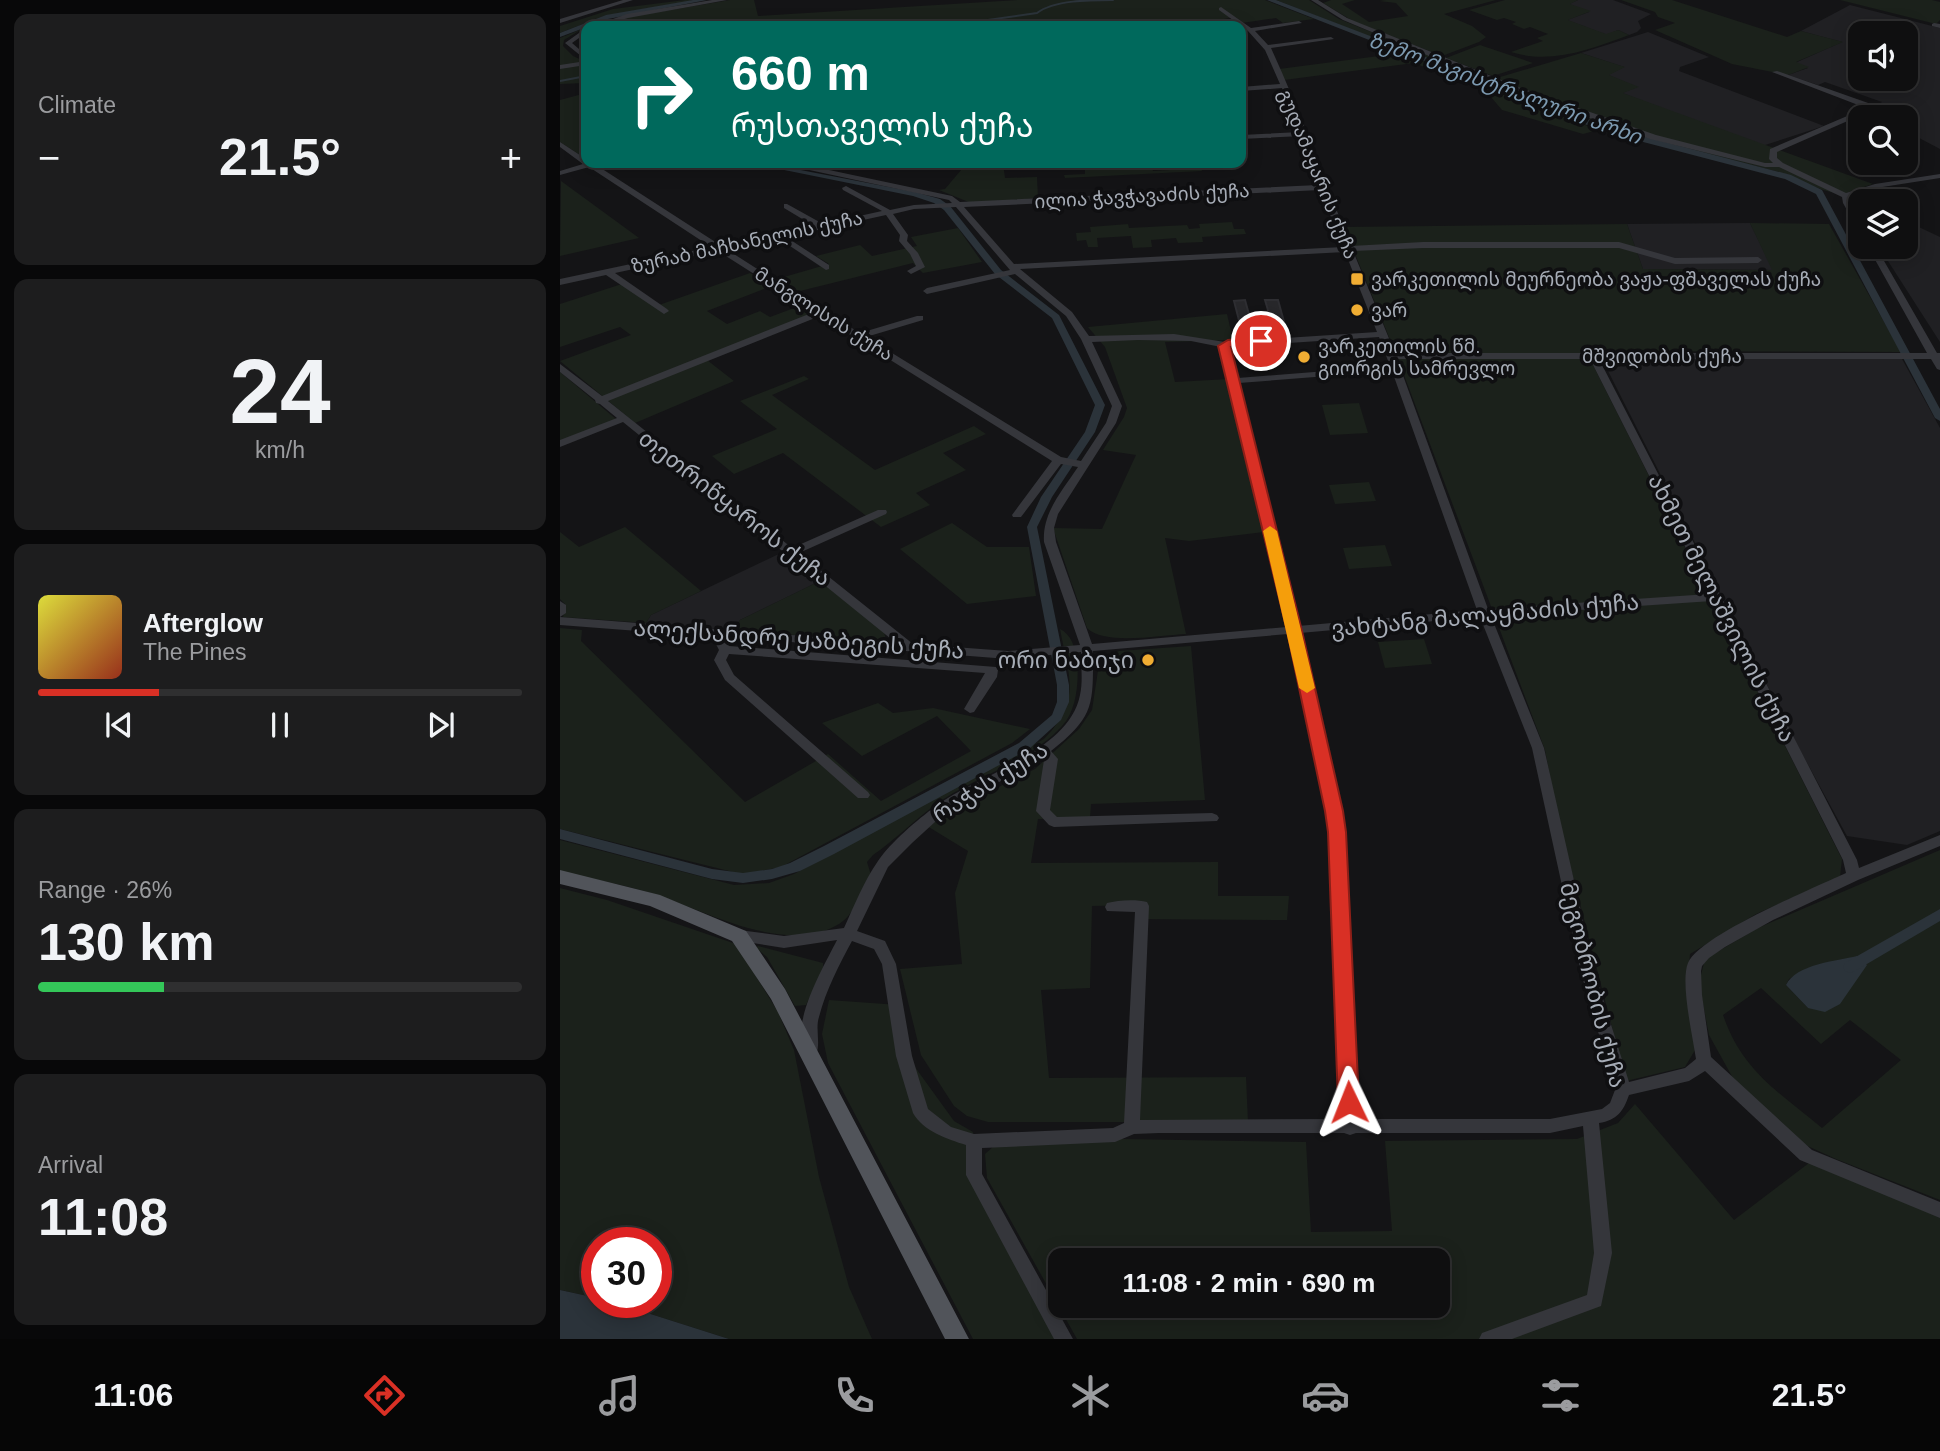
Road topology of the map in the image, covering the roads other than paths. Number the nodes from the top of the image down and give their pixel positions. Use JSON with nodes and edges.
{"nodes":[{"id":1,"x":630,"y":0,"type":"edge"},
{"id":2,"x":724,"y":0,"type":"edge"},
{"id":3,"x":1314,"y":0,"type":"edge"},
{"id":4,"x":1221,"y":9,"type":"dead end"},
{"id":5,"x":560,"y":21,"type":"edge"},
{"id":6,"x":611,"y":21,"type":"edge"},
{"id":7,"x":1238,"y":21,"type":"edge"},
{"id":8,"x":1299,"y":23,"type":"dead end"},
{"id":9,"x":1246,"y":27,"type":"edge"},
{"id":10,"x":1250,"y":30,"type":"junction"},
{"id":11,"x":581,"y":34,"type":"edge"},
{"id":12,"x":1331,"y":39,"type":"dead end"},
{"id":13,"x":1266,"y":47,"type":"junction"},
{"id":14,"x":581,"y":55,"type":"edge"},
{"id":15,"x":581,"y":61,"type":"edge"},
{"id":16,"x":560,"y":66,"type":"edge"},
{"id":17,"x":1775,"y":72,"type":"dead end"},
{"id":18,"x":1283,"y":86,"type":"junction"},
{"id":19,"x":1246,"y":89,"type":"edge"},
{"id":20,"x":1305,"y":134,"type":"junction"},
{"id":21,"x":1246,"y":137,"type":"edge"},
{"id":22,"x":560,"y":144,"type":"edge"},
{"id":23,"x":581,"y":158,"type":"edge"},
{"id":24,"x":1780,"y":165,"type":"junction"},
{"id":25,"x":581,"y":166,"type":"edge"},
{"id":26,"x":596,"y":168,"type":"edge"},
{"id":27,"x":812,"y":168,"type":"edge"},
{"id":28,"x":560,"y":173,"type":"edge"},
{"id":29,"x":1940,"y":176,"type":"edge"},
{"id":30,"x":1323,"y":187,"type":"junction"},
{"id":31,"x":846,"y":188,"type":"dead end"},
{"id":32,"x":1846,"y":195,"type":"junction"},
{"id":33,"x":957,"y":205,"type":"junction"},
{"id":34,"x":1848,"y":205,"type":"edge"},
{"id":35,"x":786,"y":206,"type":"dead end"},
{"id":36,"x":888,"y":212,"type":"junction"},
{"id":37,"x":821,"y":226,"type":"junction"},
{"id":38,"x":778,"y":234,"type":"junction"},
{"id":39,"x":717,"y":248,"type":"junction"},
{"id":40,"x":1348,"y":248,"type":"junction"},
{"id":41,"x":1879,"y":259,"type":"edge"},
{"id":42,"x":1758,"y":260,"type":"dead end"},
{"id":43,"x":826,"y":267,"type":"dead end"},
{"id":44,"x":911,"y":271,"type":"dead end"},
{"id":45,"x":1012,"y":271,"type":"junction"},
{"id":46,"x":608,"y":272,"type":"junction"},
{"id":47,"x":560,"y":282,"type":"edge"},
{"id":48,"x":927,"y":291,"type":"dead end"},
{"id":49,"x":664,"y":311,"type":"dead end"},
{"id":50,"x":823,"y":312,"type":"junction"},
{"id":51,"x":920,"y":318,"type":"dead end"},
{"id":52,"x":1381,"y":334,"type":"junction"},
{"id":53,"x":860,"y":336,"type":"junction"},
{"id":54,"x":1086,"y":339,"type":"junction"},
{"id":55,"x":1225,"y":345,"type":"junction"},
{"id":56,"x":1391,"y":356,"type":"junction"},
{"id":57,"x":1593,"y":356,"type":"junction"},
{"id":58,"x":1936,"y":356,"type":"edge"},
{"id":59,"x":560,"y":367,"type":"edge"},
{"id":60,"x":1940,"y":367,"type":"edge"},
{"id":61,"x":1395,"y":368,"type":"junction"},
{"id":62,"x":1233,"y":381,"type":"junction"},
{"id":63,"x":599,"y":401,"type":"junction"},
{"id":64,"x":622,"y":419,"type":"junction"},
{"id":65,"x":560,"y":444,"type":"edge"},
{"id":66,"x":1060,"y":461,"type":"junction"},
{"id":67,"x":1081,"y":464,"type":"junction"},
{"id":68,"x":882,"y":513,"type":"dead end"},
{"id":69,"x":1017,"y":514,"type":"dead end"},
{"id":70,"x":791,"y":552,"type":"junction"},
{"id":71,"x":1716,"y":597,"type":"junction"},
{"id":72,"x":560,"y":605,"type":"edge"},
{"id":73,"x":560,"y":613,"type":"edge"},
{"id":74,"x":1484,"y":613,"type":"junction"},
{"id":75,"x":560,"y":621,"type":"edge"},
{"id":76,"x":1294,"y":631,"type":"junction"},
{"id":77,"x":723,"y":634,"type":"junction"},
{"id":78,"x":910,"y":648,"type":"junction"},
{"id":79,"x":1081,"y":648,"type":"junction"},
{"id":80,"x":726,"y":650,"type":"junction"},
{"id":81,"x":970,"y":709,"type":"dead end"},
{"id":82,"x":1043,"y":751,"type":"junction"},
{"id":83,"x":863,"y":795,"type":"dead end"},
{"id":84,"x":1212,"y":818,"type":"dead end"},
{"id":85,"x":1940,"y":840,"type":"edge"},
{"id":86,"x":1852,"y":868,"type":"junction"},
{"id":87,"x":560,"y":877,"type":"edge"},
{"id":88,"x":1112,"y":907,"type":"dead end"},
{"id":89,"x":847,"y":933,"type":"junction"},
{"id":90,"x":738,"y":936,"type":"junction"},
{"id":91,"x":810,"y":1054,"type":"junction"},
{"id":92,"x":1704,"y":1060,"type":"junction"},
{"id":93,"x":1623,"y":1090,"type":"junction"},
{"id":94,"x":1590,"y":1118,"type":"junction"},
{"id":95,"x":1132,"y":1127,"type":"junction"},
{"id":96,"x":1350,"y":1128,"type":"junction"},
{"id":97,"x":974,"y":1141,"type":"junction"},
{"id":98,"x":1940,"y":1210,"type":"edge"},
{"id":99,"x":957,"y":1339,"type":"edge"},
{"id":100,"x":1064,"y":1339,"type":"edge"},
{"id":101,"x":1488,"y":1339,"type":"edge"}],
"edges":[{"from":1,"to":5,"type":"street"},
{"from":2,"to":6,"type":"street"},
{"from":3,"to":24,"type":"street"},
{"from":4,"to":7,"type":"street","name":"გუდამაყარის ქუჩა"},
{"from":8,"to":10,"type":"street"},
{"from":9,"to":10,"type":"street","name":"გუდამაყარის ქუჩა"},
{"from":10,"to":13,"type":"street","name":"გუდამაყარის ქუჩა"},
{"from":11,"to":14,"type":"street"},
{"from":12,"to":13,"type":"street"},
{"from":13,"to":18,"type":"street","name":"გუდამაყარის ქუჩა"},
{"from":15,"to":16,"type":"street"},
{"from":17,"to":24,"type":"street"},
{"from":18,"to":19,"type":"street"},
{"from":18,"to":20,"type":"street","name":"გუდამაყარის ქუჩა"},
{"from":20,"to":21,"type":"street"},
{"from":20,"to":30,"type":"street","name":"გუდამაყარის ქუჩა"},
{"from":22,"to":23,"type":"street","name":"მანგლისის ქუჩა"},
{"from":24,"to":32,"type":"street"},
{"from":25,"to":28,"type":"street"},
{"from":26,"to":39,"type":"street","name":"მანგლისის ქუჩა"},
{"from":27,"to":33,"type":"street","name":"რაჭას ქუჩა"},
{"from":29,"to":32,"type":"street"},
{"from":30,"to":33,"type":"street","name":"ილია ჭავჭავაძის ქუჩა"},
{"from":30,"to":40,"type":"street","name":"გუდამაყარის ქუჩა"},
{"from":31,"to":36,"type":"street"},
{"from":32,"to":34,"type":"street"},
{"from":33,"to":36,"type":"street","name":"ზურაბ მაჩხანელის ქუჩა"},
{"from":33,"to":45,"type":"street","name":"რაჭას ქუჩა"},
{"from":35,"to":37,"type":"street"},
{"from":36,"to":37,"type":"street","name":"ზურაბ მაჩხანელის ქუჩა"},
{"from":36,"to":44,"type":"street"},
{"from":37,"to":38,"type":"street","name":"ზურაბ მაჩხანელის ქუჩა"},
{"from":38,"to":39,"type":"street","name":"ზურაბ მაჩხანელის ქუჩა"},
{"from":38,"to":43,"type":"street"},
{"from":39,"to":46,"type":"street","name":"ზურაბ მაჩხანელის ქუჩა"},
{"from":39,"to":50,"type":"street","name":"მანგლისის ქუჩა"},
{"from":40,"to":42,"type":"street"},
{"from":40,"to":45,"type":"street"},
{"from":40,"to":52,"type":"street","name":"გუდამაყარის ქუჩა"},
{"from":41,"to":58,"type":"street"},
{"from":45,"to":48,"type":"street"},
{"from":45,"to":54,"type":"street","name":"რაჭას ქუჩა"},
{"from":46,"to":47,"type":"street","name":"ზურაბ მაჩხანელის ქუჩა"},
{"from":46,"to":49,"type":"street"},
{"from":50,"to":53,"type":"street","name":"მანგლისის ქუჩა"},
{"from":50,"to":63,"type":"street"},
{"from":51,"to":53,"type":"street"},
{"from":52,"to":55,"type":"street"},
{"from":52,"to":56,"type":"street","name":"გუდამაყარის ქუჩა"},
{"from":53,"to":66,"type":"street","name":"მანგლისის ქუჩა"},
{"from":54,"to":55,"type":"street"},
{"from":54,"to":67,"type":"street","name":"რაჭას ქუჩა"},
{"from":55,"to":62,"type":"street"},
{"from":56,"to":57,"type":"street","name":"მშვიდობის ქუჩა"},
{"from":56,"to":61,"type":"street","name":"გუდამაყარის ქუჩა"},
{"from":57,"to":58,"type":"street","name":"მშვიდობის ქუჩა"},
{"from":57,"to":71,"type":"street","name":"ახმეთ მელაშვილის ქუჩა"},
{"from":58,"to":60,"type":"street"},
{"from":59,"to":63,"type":"street","name":"თეთრიწყაროს ქუჩა"},
{"from":61,"to":62,"type":"street"},
{"from":61,"to":74,"type":"street","name":"მეგობრობის ქუჩა"},
{"from":62,"to":76,"type":"street"},
{"from":63,"to":64,"type":"street","name":"თეთრიწყაროს ქუჩა"},
{"from":64,"to":65,"type":"street"},
{"from":64,"to":70,"type":"street","name":"თეთრიწყაროს ქუჩა"},
{"from":66,"to":67,"type":"street"},
{"from":66,"to":69,"type":"street"},
{"from":67,"to":79,"type":"street","name":"რაჭას ქუჩა"},
{"from":68,"to":70,"type":"street"},
{"from":70,"to":78,"type":"street","name":"თეთრიწყაროს ქუჩა"},
{"from":71,"to":74,"type":"street","name":"ვახტანგ მალაყმაძის ქუჩა"},
{"from":71,"to":86,"type":"street","name":"ახმეთ მელაშვილის ქუჩა"},
{"from":72,"to":73,"type":"street"},
{"from":74,"to":76,"type":"street","name":"ვახტანგ მალაყმაძის ქუჩა"},
{"from":74,"to":93,"type":"street","name":"მეგობრობის ქუჩა"},
{"from":75,"to":77,"type":"street","name":"ალექსანდრე ყაზბეგის ქუჩა"},
{"from":76,"to":79,"type":"street","name":"ვახტანგ მალაყმაძის ქუჩა"},
{"from":76,"to":96,"type":"street"},
{"from":77,"to":78,"type":"street","name":"ალექსანდრე ყაზბეგის ქუჩა"},
{"from":77,"to":80,"type":"street"},
{"from":78,"to":79,"type":"street","name":"ალექსანდრე ყაზბეგის ქუჩა"},
{"from":79,"to":82,"type":"street","name":"რაჭას ქუჩა"},
{"from":80,"to":81,"type":"street"},
{"from":80,"to":83,"type":"street"},
{"from":82,"to":84,"type":"street"},
{"from":82,"to":89,"type":"street","name":"რაჭას ქუჩა"},
{"from":85,"to":86,"type":"street"},
{"from":86,"to":92,"type":"street"},
{"from":87,"to":90,"type":"main road"},
{"from":88,"to":95,"type":"street"},
{"from":89,"to":90,"type":"street","name":"მეგობრობის ქუჩა"},
{"from":89,"to":91,"type":"street","name":"რაჭას ქუჩა"},
{"from":89,"to":97,"type":"street","name":"მეგობრობის ქუჩა"},
{"from":90,"to":91,"type":"main road"},
{"from":91,"to":99,"type":"main road"},
{"from":92,"to":93,"type":"street"},
{"from":92,"to":98,"type":"street"},
{"from":93,"to":94,"type":"street","name":"მეგობრობის ქუჩა"},
{"from":94,"to":96,"type":"street","name":"მეგობრობის ქუჩა"},
{"from":94,"to":101,"type":"street"},
{"from":95,"to":96,"type":"street","name":"მეგობრობის ქუჩა"},
{"from":95,"to":97,"type":"street","name":"მეგობრობის ქუჩა"},
{"from":97,"to":100,"type":"street"}]}
